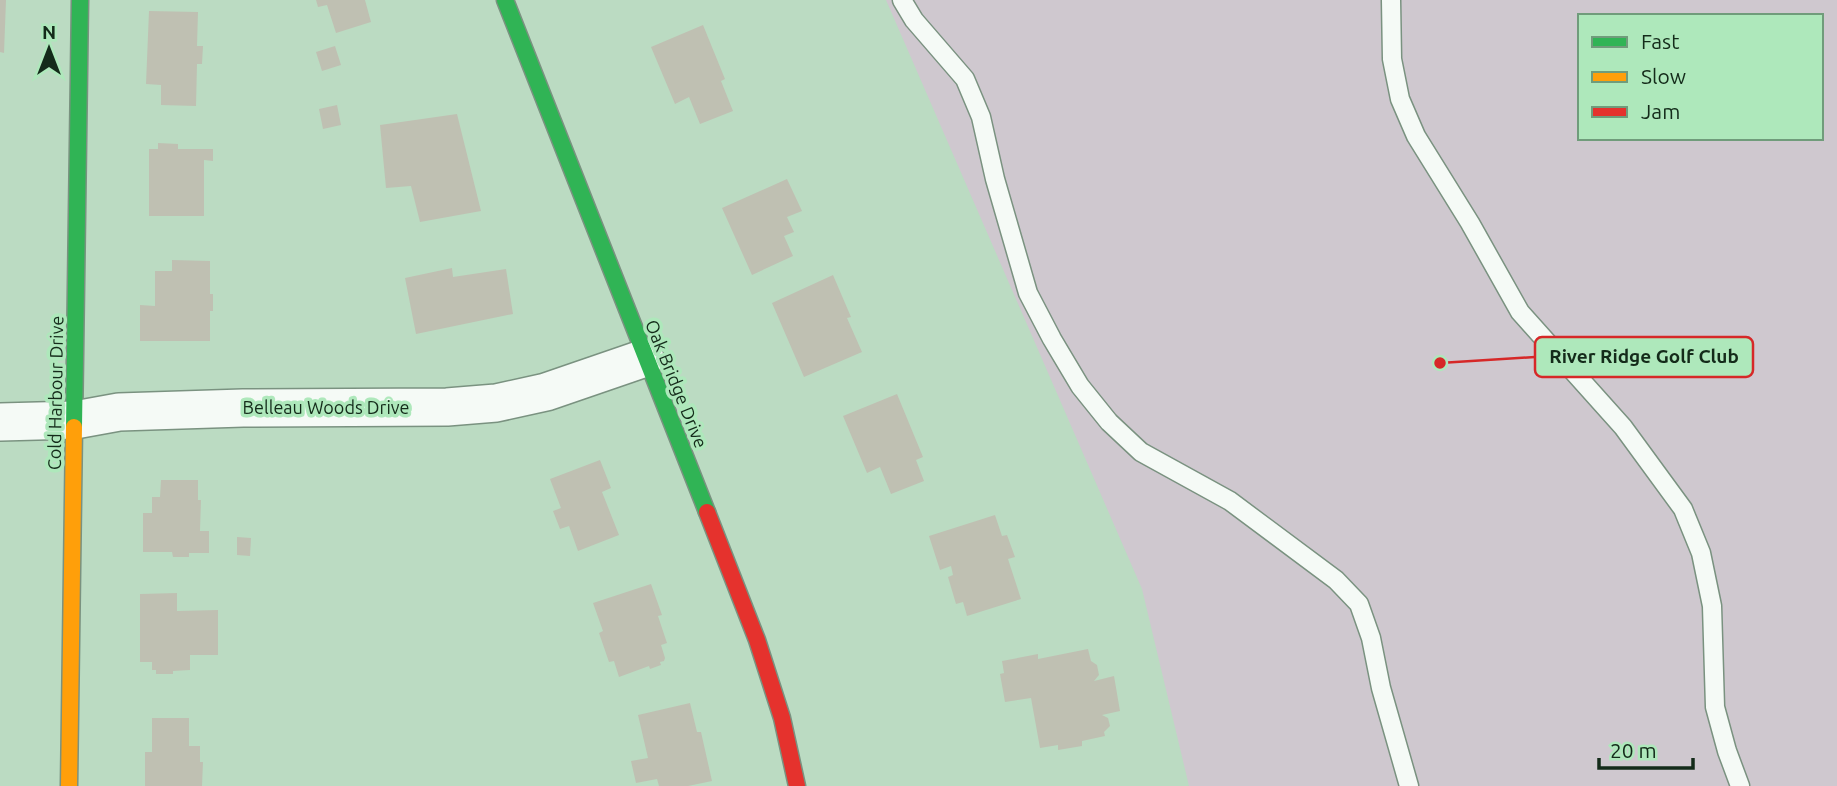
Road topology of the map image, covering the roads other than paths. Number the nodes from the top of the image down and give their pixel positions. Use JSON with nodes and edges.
{"nodes":[{"id":1,"x":80,"y":0,"type":"edge"},
{"id":2,"x":505,"y":0,"type":"edge"},
{"id":3,"x":902,"y":0,"type":"edge"},
{"id":4,"x":1391,"y":0,"type":"edge"},
{"id":5,"x":645,"y":358,"type":"junction"},
{"id":6,"x":75,"y":419,"type":"junction"},
{"id":7,"x":0,"y":422,"type":"edge"},
{"id":8,"x":69,"y":786,"type":"edge"},
{"id":9,"x":797,"y":786,"type":"edge"},
{"id":10,"x":1409,"y":786,"type":"edge"},
{"id":11,"x":1740,"y":786,"type":"edge"}],
"edges":[{"from":1,"to":6,"type":"street","name":"Cold Harbour Drive"},
{"from":2,"to":5,"type":"street","name":"Oak Bridge Drive"},
{"from":3,"to":10,"type":"lane"},
{"from":4,"to":11,"type":"lane"},
{"from":5,"to":6,"type":"street","name":"Belleau Woods Drive"},
{"from":5,"to":9,"type":"street","name":"Oak Bridge Drive"},
{"from":6,"to":7,"type":"street","name":"Belleau Woods Drive"},
{"from":6,"to":8,"type":"street","name":"Cold Harbour Drive"}]}
